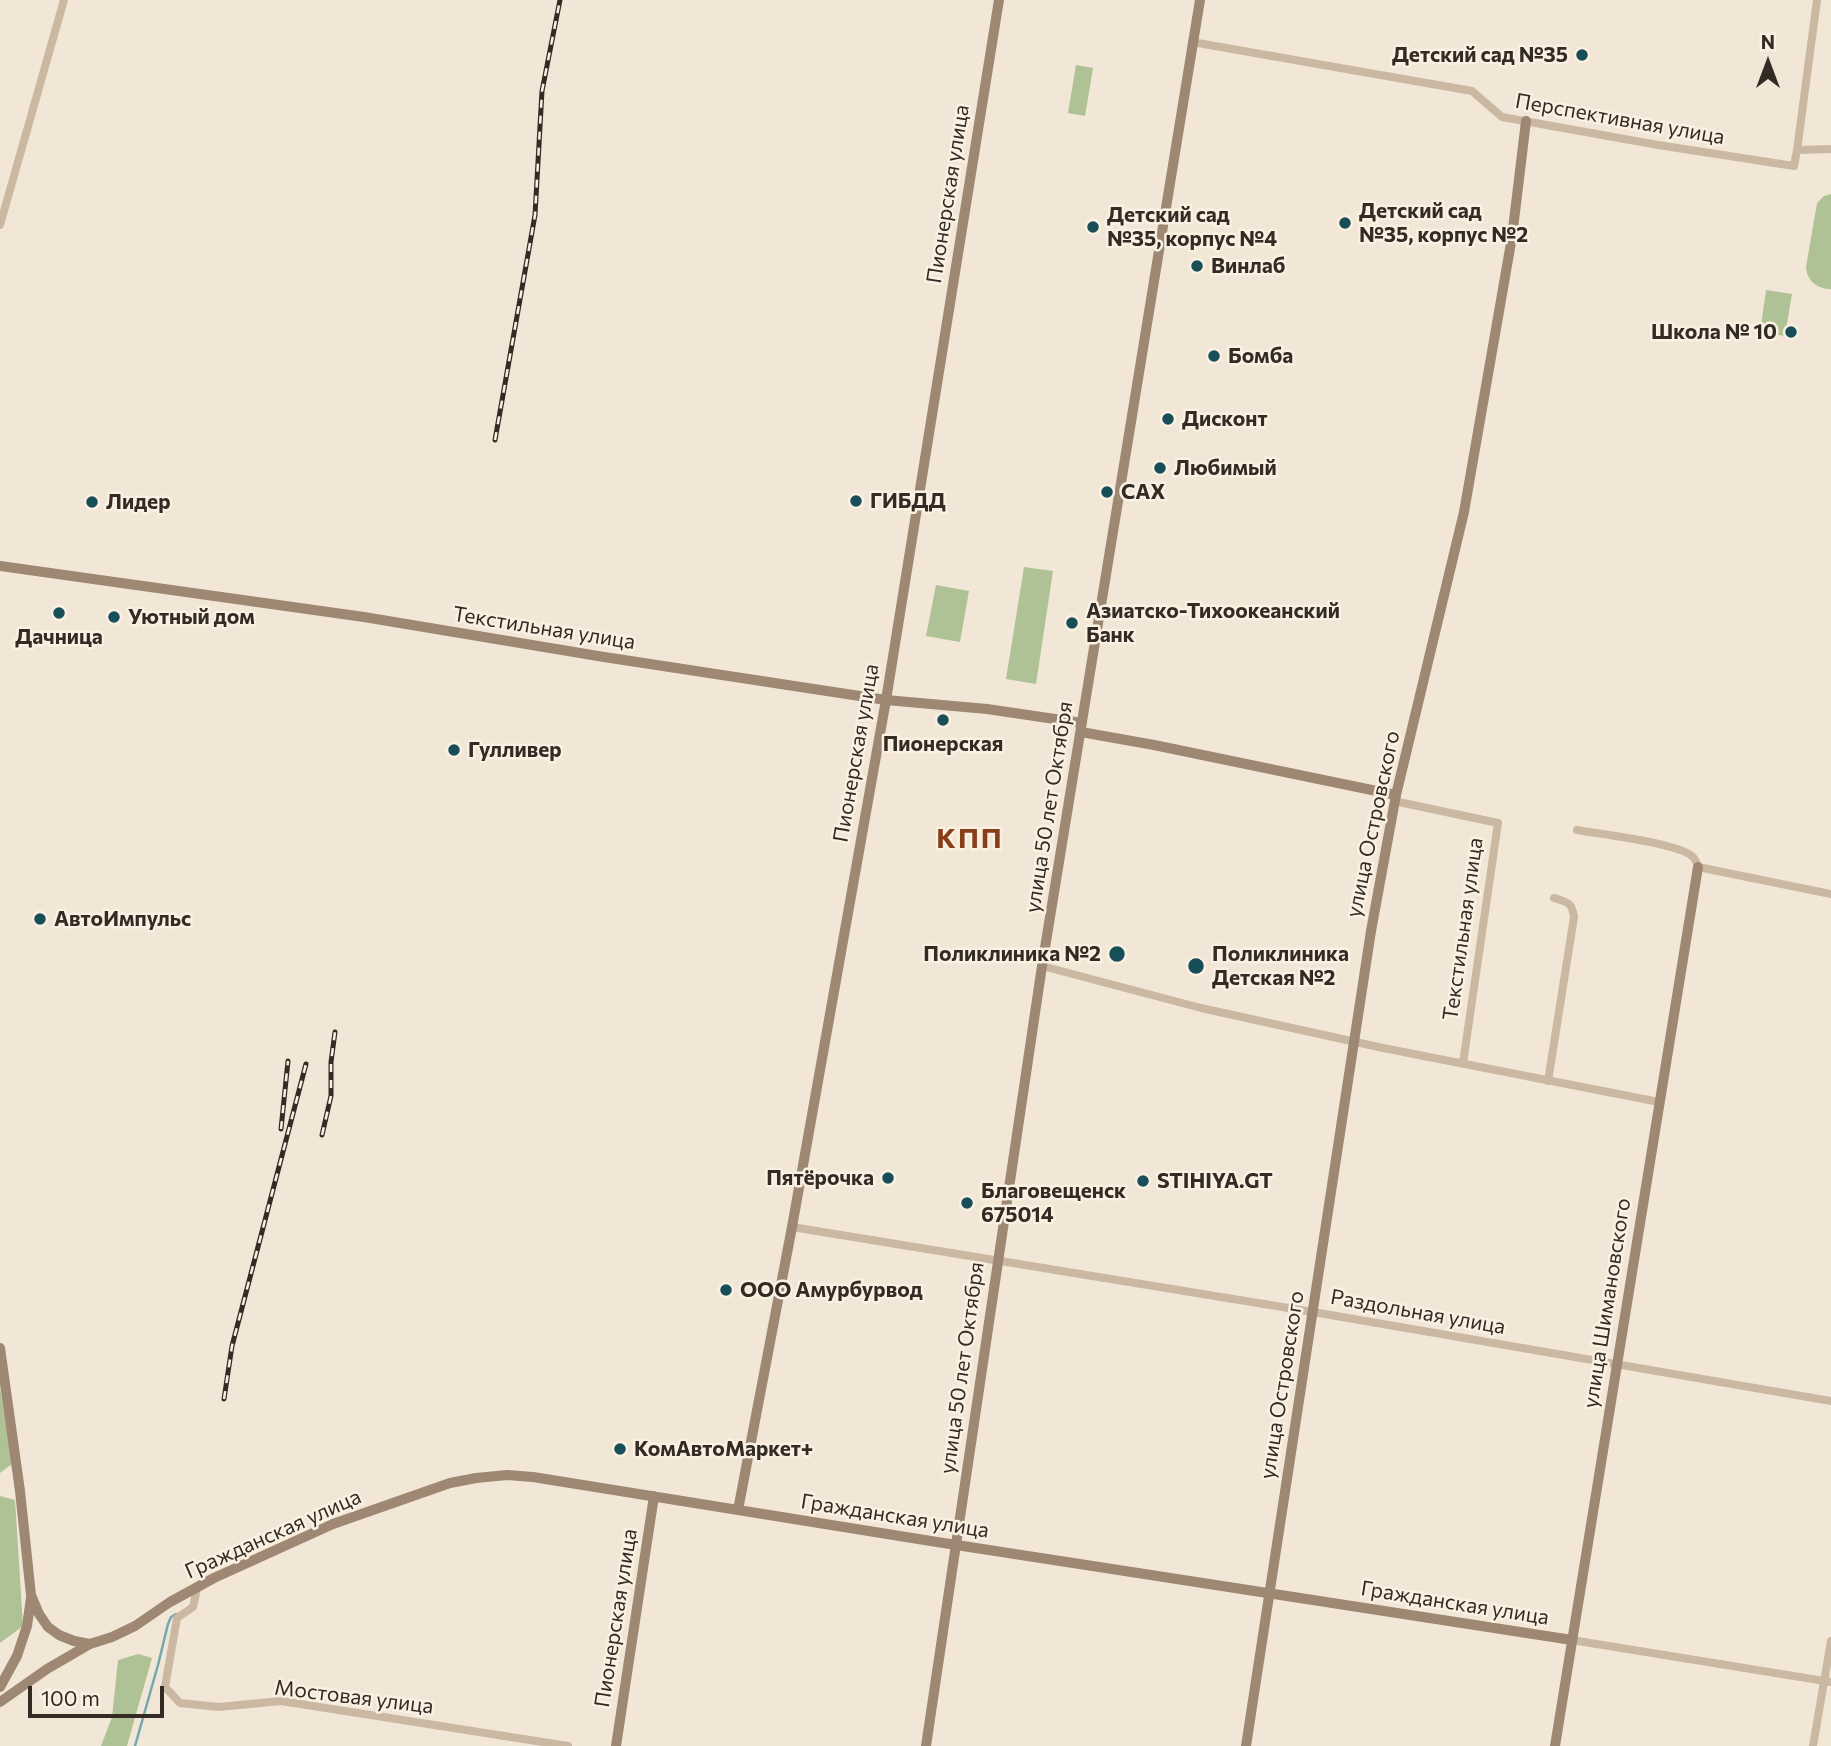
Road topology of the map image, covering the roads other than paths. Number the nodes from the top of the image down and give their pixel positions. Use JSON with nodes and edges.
{"nodes":[{"id":1,"x":64,"y":0,"type":"edge"},
{"id":2,"x":999,"y":0,"type":"edge"},
{"id":3,"x":1200,"y":0,"type":"edge"},
{"id":4,"x":1816,"y":0,"type":"edge"},
{"id":5,"x":1192,"y":42,"type":"junction"},
{"id":6,"x":1526,"y":121,"type":"junction"},
{"id":7,"x":1831,"y":149,"type":"edge"},
{"id":8,"x":1797,"y":150,"type":"junction"},
{"id":9,"x":0,"y":225,"type":"edge"},
{"id":10,"x":0,"y":566,"type":"edge"},
{"id":11,"x":886,"y":699,"type":"junction"},
{"id":12,"x":1081,"y":727,"type":"junction"},
{"id":13,"x":1395,"y":798,"type":"junction"},
{"id":14,"x":1577,"y":830,"type":"dead end"},
{"id":15,"x":1698,"y":867,"type":"junction"},
{"id":16,"x":1831,"y":894,"type":"edge"},
{"id":17,"x":1554,"y":898,"type":"dead end"},
{"id":18,"x":1042,"y":966,"type":"junction"},
{"id":19,"x":1353,"y":1040,"type":"junction"},
{"id":20,"x":1463,"y":1063,"type":"junction"},
{"id":21,"x":1548,"y":1081,"type":"junction"},
{"id":22,"x":1660,"y":1102,"type":"junction"},
{"id":23,"x":792,"y":1227,"type":"junction"},
{"id":24,"x":998,"y":1261,"type":"junction"},
{"id":25,"x":1313,"y":1312,"type":"junction"},
{"id":26,"x":0,"y":1348,"type":"edge"},
{"id":27,"x":1617,"y":1364,"type":"junction"},
{"id":28,"x":1831,"y":1401,"type":"edge"},
{"id":29,"x":654,"y":1496,"type":"junction"},
{"id":30,"x":738,"y":1510,"type":"junction"},
{"id":31,"x":956,"y":1545,"type":"junction"},
{"id":32,"x":197,"y":1589,"type":"junction"},
{"id":33,"x":1269,"y":1593,"type":"junction"},
{"id":34,"x":31,"y":1595,"type":"junction"},
{"id":35,"x":1572,"y":1640,"type":"junction"},
{"id":36,"x":1831,"y":1641,"type":"edge"},
{"id":37,"x":90,"y":1644,"type":"junction"},
{"id":38,"x":1827,"y":1681,"type":"edge"},
{"id":39,"x":0,"y":1687,"type":"edge"},
{"id":40,"x":0,"y":1702,"type":"edge"},
{"id":41,"x":568,"y":1746,"type":"edge"},
{"id":42,"x":616,"y":1746,"type":"edge"},
{"id":43,"x":926,"y":1746,"type":"edge"},
{"id":44,"x":1246,"y":1746,"type":"edge"},
{"id":45,"x":1555,"y":1746,"type":"edge"},
{"id":46,"x":1813,"y":1746,"type":"edge"}],
"edges":[{"from":1,"to":9,"type":"street"},
{"from":2,"to":11,"type":"street","name":"Пионерская улица"},
{"from":3,"to":5,"type":"street","name":"улица 50 лет Октября"},
{"from":4,"to":8,"type":"street"},
{"from":5,"to":6,"type":"street","name":"Перспективная улица"},
{"from":5,"to":12,"type":"street","name":"улица 50 лет Октября"},
{"from":6,"to":8,"type":"street","name":"Перспективная улица"},
{"from":6,"to":13,"type":"street","name":"улица Островского"},
{"from":7,"to":8,"type":"street","name":"Перспективная улица"},
{"from":10,"to":11,"type":"street","name":"Текстильная улица"},
{"from":11,"to":12,"type":"street","name":"Текстильная улица"},
{"from":11,"to":23,"type":"street","name":"Пионерская улица"},
{"from":12,"to":13,"type":"street","name":"Текстильная улица"},
{"from":12,"to":18,"type":"street","name":"улица 50 лет Октября"},
{"from":13,"to":19,"type":"street","name":"улица Островского"},
{"from":13,"to":20,"type":"street","name":"Текстильная улица"},
{"from":14,"to":15,"type":"street"},
{"from":15,"to":16,"type":"street"},
{"from":15,"to":22,"type":"street","name":"улица Шимановского"},
{"from":17,"to":21,"type":"street"},
{"from":18,"to":19,"type":"street"},
{"from":18,"to":24,"type":"street","name":"улица 50 лет Октября"},
{"from":19,"to":20,"type":"street"},
{"from":19,"to":25,"type":"street","name":"улица Островского"},
{"from":20,"to":21,"type":"street"},
{"from":21,"to":22,"type":"street"},
{"from":22,"to":27,"type":"street","name":"улица Шимановского"},
{"from":23,"to":24,"type":"street","name":"Раздольная улица"},
{"from":23,"to":30,"type":"street","name":"Пионерская улица"},
{"from":24,"to":25,"type":"street","name":"Раздольная улица"},
{"from":24,"to":31,"type":"street","name":"улица 50 лет Октября"},
{"from":25,"to":27,"type":"street","name":"Раздольная улица"},
{"from":25,"to":33,"type":"street","name":"улица Островского"},
{"from":26,"to":34,"type":"street"},
{"from":27,"to":28,"type":"street","name":"Раздольная улица"},
{"from":27,"to":35,"type":"street","name":"улица Шимановского"},
{"from":29,"to":30,"type":"street","name":"Гражданская улица"},
{"from":29,"to":32,"type":"street","name":"Гражданская улица"},
{"from":29,"to":42,"type":"street","name":"Пионерская улица"},
{"from":30,"to":31,"type":"street","name":"Гражданская улица"},
{"from":31,"to":33,"type":"street","name":"Гражданская улица"},
{"from":31,"to":43,"type":"street","name":"улица 50 лет Октября"},
{"from":32,"to":37,"type":"street","name":"Гражданская улица"},
{"from":32,"to":41,"type":"street","name":"Мостовая улица"},
{"from":33,"to":35,"type":"street","name":"Гражданская улица"},
{"from":33,"to":44,"type":"street","name":"улица Островского"},
{"from":34,"to":37,"type":"street"},
{"from":34,"to":39,"type":"street"},
{"from":35,"to":38,"type":"street","name":"Гражданская улица"},
{"from":35,"to":45,"type":"street","name":"улица Шимановского"},
{"from":36,"to":38,"type":"street"},
{"from":37,"to":40,"type":"street","name":"Гражданская улица"},
{"from":38,"to":46,"type":"street"}]}
